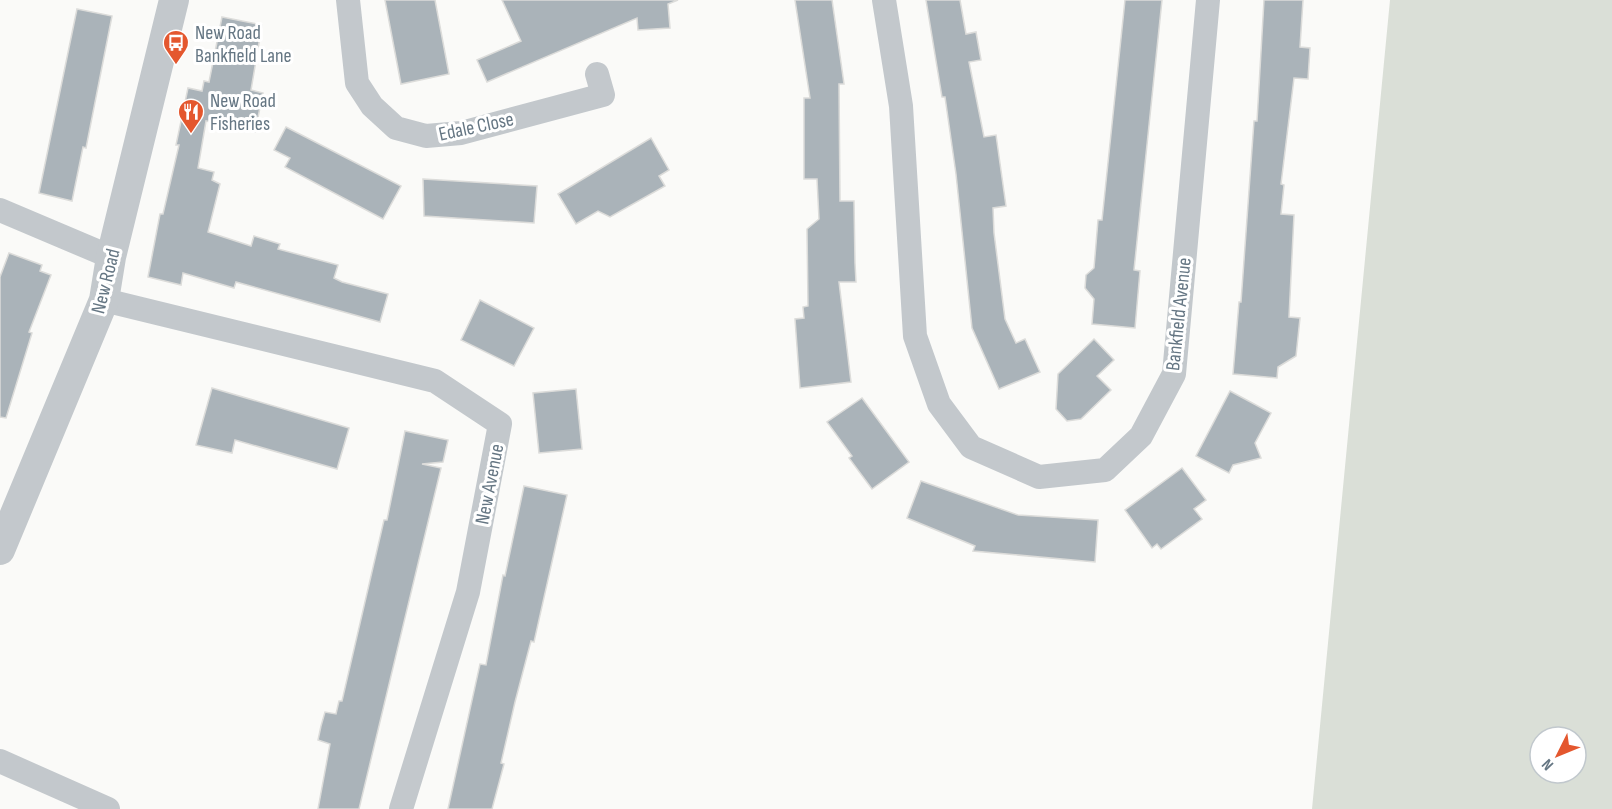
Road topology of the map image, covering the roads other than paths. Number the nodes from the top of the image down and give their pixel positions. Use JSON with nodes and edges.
{"nodes":[{"id":1,"x":174,"y":0,"type":"edge"},
{"id":2,"x":348,"y":0,"type":"edge"},
{"id":3,"x":884,"y":0,"type":"edge"},
{"id":4,"x":1208,"y":0,"type":"edge"},
{"id":5,"x":597,"y":74,"type":"dead end"},
{"id":6,"x":0,"y":210,"type":"edge"},
{"id":7,"x":111,"y":257,"type":"junction"},
{"id":8,"x":104,"y":300,"type":"junction"},
{"id":9,"x":0,"y":550,"type":"edge"},
{"id":10,"x":0,"y":761,"type":"edge"},
{"id":11,"x":108,"y":809,"type":"edge"},
{"id":12,"x":401,"y":809,"type":"edge"}],
"edges":[{"from":1,"to":7,"type":"street","name":"New Road"},
{"from":2,"to":5,"type":"street","name":"Edale Close"},
{"from":3,"to":4,"type":"street","name":"Bankfield Avenue"},
{"from":6,"to":7,"type":"street"},
{"from":7,"to":8,"type":"street","name":"New Road"},
{"from":8,"to":9,"type":"street","name":"New Road"},
{"from":8,"to":12,"type":"street","name":"New Avenue"},
{"from":10,"to":11,"type":"street"}]}
